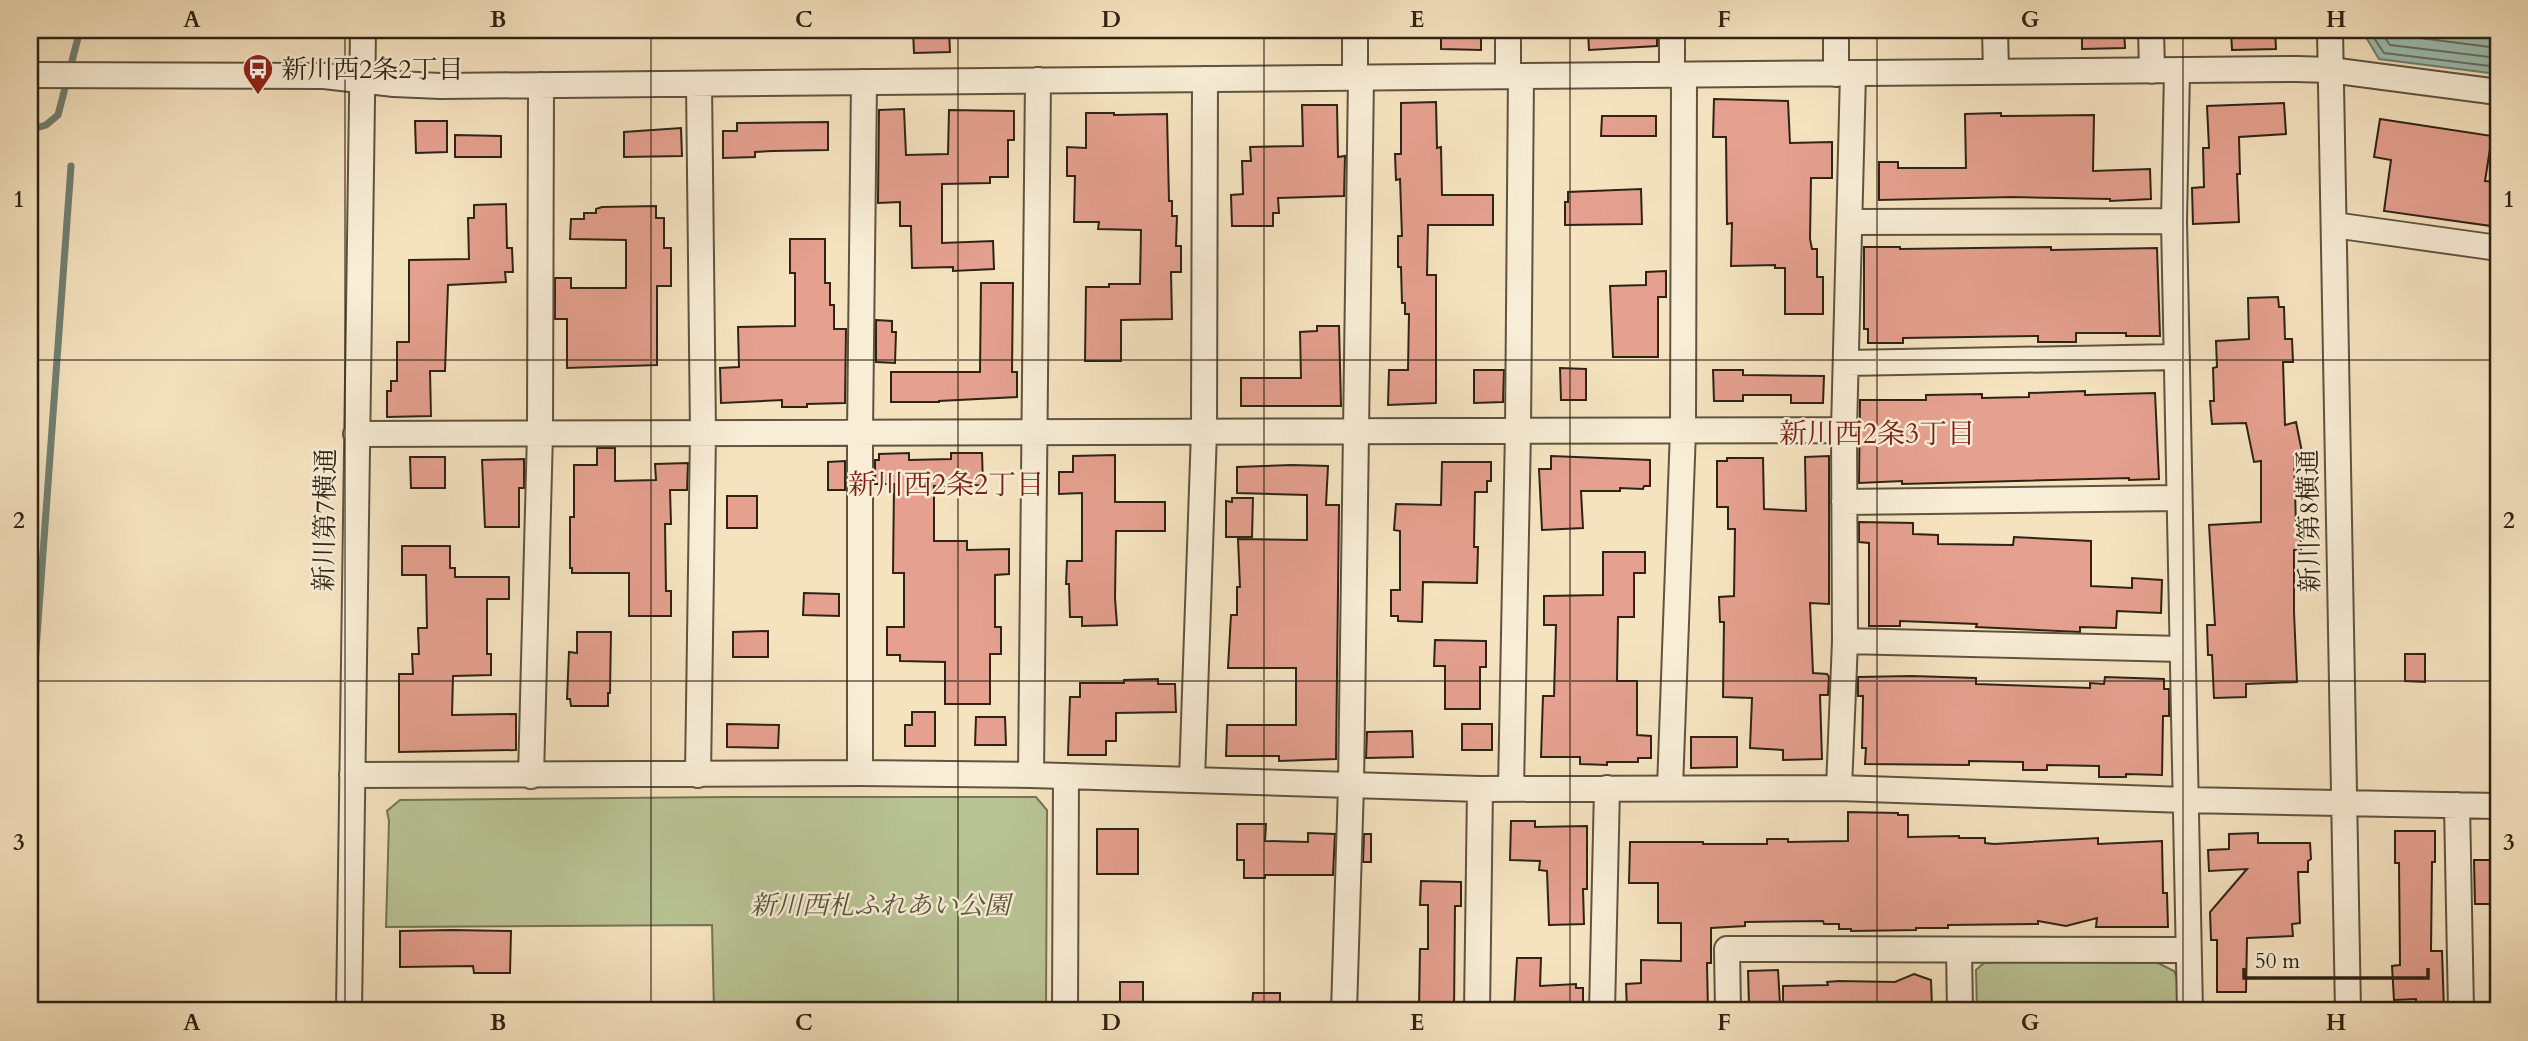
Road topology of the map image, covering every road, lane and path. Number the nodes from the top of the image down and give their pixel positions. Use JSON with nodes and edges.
{"nodes":[{"id":1,"x":363,"y":30,"type":"edge"},
{"id":2,"x":1355,"y":30,"type":"edge"},
{"id":3,"x":1508,"y":30,"type":"edge"},
{"id":4,"x":1672,"y":30,"type":"edge"},
{"id":5,"x":1836,"y":30,"type":"edge"},
{"id":6,"x":1995,"y":30,"type":"edge"},
{"id":7,"x":2151,"y":30,"type":"edge"},
{"id":8,"x":2330,"y":30,"type":"edge"},
{"id":9,"x":2330,"y":69,"type":"junction"},
{"id":10,"x":2152,"y":71,"type":"junction"},
{"id":11,"x":2177,"y":71,"type":"junction"},
{"id":12,"x":1996,"y":72,"type":"junction"},
{"id":13,"x":1844,"y":74,"type":"junction"},
{"id":14,"x":31,"y":75,"type":"edge"},
{"id":15,"x":1678,"y":75,"type":"junction"},
{"id":16,"x":1515,"y":76,"type":"junction"},
{"id":17,"x":1358,"y":77,"type":"junction"},
{"id":18,"x":1205,"y":79,"type":"junction"},
{"id":19,"x":362,"y":80,"type":"junction"},
{"id":20,"x":1038,"y":80,"type":"junction"},
{"id":21,"x":864,"y":82,"type":"junction"},
{"id":22,"x":699,"y":84,"type":"junction"},
{"id":23,"x":541,"y":85,"type":"junction"},
{"id":24,"x":2498,"y":92,"type":"edge"},
{"id":25,"x":2174,"y":221,"type":"junction"},
{"id":26,"x":1851,"y":222,"type":"junction"},
{"id":27,"x":2334,"y":225,"type":"junction"},
{"id":28,"x":2498,"y":248,"type":"edge"},
{"id":29,"x":2177,"y":357,"type":"junction"},
{"id":30,"x":1846,"y":363,"type":"junction"},
{"id":31,"x":1518,"y":430,"type":"junction"},
{"id":32,"x":1682,"y":430,"type":"junction"},
{"id":33,"x":1844,"y":430,"type":"junction"},
{"id":34,"x":1205,"y":431,"type":"junction"},
{"id":35,"x":1357,"y":431,"type":"junction"},
{"id":36,"x":860,"y":432,"type":"junction"},
{"id":37,"x":1033,"y":432,"type":"junction"},
{"id":38,"x":540,"y":433,"type":"junction"},
{"id":39,"x":703,"y":433,"type":"junction"},
{"id":40,"x":356,"y":434,"type":"junction"},
{"id":41,"x":2179,"y":498,"type":"junction"},
{"id":42,"x":1844,"y":502,"type":"junction"},
{"id":43,"x":1844,"y":641,"type":"junction"},
{"id":44,"x":2182,"y":649,"type":"junction"},
{"id":45,"x":860,"y":773,"type":"junction"},
{"id":46,"x":352,"y":775,"type":"junction"},
{"id":47,"x":698,"y":775,"type":"junction"},
{"id":48,"x":1031,"y":775,"type":"junction"},
{"id":49,"x":531,"y":776,"type":"junction"},
{"id":50,"x":1066,"y":776,"type":"junction"},
{"id":51,"x":1192,"y":780,"type":"junction"},
{"id":52,"x":1351,"y":785,"type":"junction"},
{"id":53,"x":1607,"y":788,"type":"junction"},
{"id":54,"x":1670,"y":788,"type":"junction"},
{"id":55,"x":1839,"y":788,"type":"junction"},
{"id":56,"x":1480,"y":789,"type":"junction"},
{"id":57,"x":1511,"y":789,"type":"junction"},
{"id":58,"x":2185,"y":800,"type":"junction"},
{"id":59,"x":2344,"y":802,"type":"junction"},
{"id":60,"x":2457,"y":805,"type":"junction"},
{"id":61,"x":2498,"y":806,"type":"edge"},
{"id":62,"x":1959,"y":950,"type":"junction"},
{"id":63,"x":2188,"y":950,"type":"junction"},
{"id":64,"x":349,"y":1011,"type":"edge"},
{"id":65,"x":1065,"y":1011,"type":"edge"},
{"id":66,"x":1344,"y":1011,"type":"edge"},
{"id":67,"x":1477,"y":1011,"type":"edge"},
{"id":68,"x":1602,"y":1011,"type":"edge"},
{"id":69,"x":1727,"y":1011,"type":"edge"},
{"id":70,"x":1960,"y":1011,"type":"edge"},
{"id":71,"x":2190,"y":1011,"type":"edge"},
{"id":72,"x":2348,"y":1011,"type":"edge"},
{"id":73,"x":2461,"y":1011,"type":"edge"}],
"edges":[{"from":1,"to":19,"type":"street","name":"新川第7横通"},
{"from":2,"to":17,"type":"street"},
{"from":3,"to":16,"type":"street"},
{"from":4,"to":15,"type":"street"},
{"from":5,"to":13,"type":"street"},
{"from":6,"to":12,"type":"street"},
{"from":7,"to":10,"type":"street"},
{"from":8,"to":9,"type":"street","name":"新川第8横通"},
{"from":9,"to":11,"type":"street"},
{"from":9,"to":24,"type":"street"},
{"from":9,"to":27,"type":"street","name":"新川第8横通"},
{"from":10,"to":11,"type":"street"},
{"from":10,"to":12,"type":"street"},
{"from":11,"to":25,"type":"street"},
{"from":12,"to":13,"type":"street"},
{"from":13,"to":15,"type":"street"},
{"from":13,"to":26,"type":"street"},
{"from":14,"to":19,"type":"street"},
{"from":15,"to":16,"type":"street"},
{"from":15,"to":32,"type":"street"},
{"from":16,"to":17,"type":"street"},
{"from":16,"to":31,"type":"street"},
{"from":17,"to":18,"type":"street"},
{"from":17,"to":35,"type":"street"},
{"from":18,"to":20,"type":"street"},
{"from":18,"to":34,"type":"street"},
{"from":19,"to":23,"type":"street"},
{"from":19,"to":40,"type":"street","name":"新川第7横通"},
{"from":20,"to":21,"type":"street"},
{"from":20,"to":37,"type":"street"},
{"from":21,"to":22,"type":"street"},
{"from":21,"to":36,"type":"street"},
{"from":22,"to":23,"type":"street"},
{"from":22,"to":39,"type":"street"},
{"from":23,"to":38,"type":"street"},
{"from":25,"to":26,"type":"street"},
{"from":25,"to":29,"type":"street"},
{"from":26,"to":30,"type":"street"},
{"from":27,"to":28,"type":"street"},
{"from":27,"to":59,"type":"street","name":"新川第8横通"},
{"from":29,"to":30,"type":"street"},
{"from":29,"to":41,"type":"street"},
{"from":30,"to":33,"type":"street"},
{"from":31,"to":32,"type":"street"},
{"from":31,"to":35,"type":"street"},
{"from":31,"to":57,"type":"street"},
{"from":32,"to":33,"type":"street"},
{"from":32,"to":54,"type":"street"},
{"from":33,"to":42,"type":"street"},
{"from":34,"to":35,"type":"street"},
{"from":34,"to":37,"type":"street"},
{"from":34,"to":51,"type":"street"},
{"from":35,"to":52,"type":"street"},
{"from":36,"to":37,"type":"street"},
{"from":36,"to":39,"type":"street"},
{"from":36,"to":45,"type":"street"},
{"from":37,"to":48,"type":"street"},
{"from":38,"to":39,"type":"street"},
{"from":38,"to":40,"type":"street"},
{"from":38,"to":49,"type":"street"},
{"from":39,"to":47,"type":"street"},
{"from":40,"to":46,"type":"street","name":"新川第7横通"},
{"from":41,"to":42,"type":"street"},
{"from":41,"to":44,"type":"street"},
{"from":42,"to":43,"type":"street"},
{"from":43,"to":44,"type":"street"},
{"from":43,"to":55,"type":"street"},
{"from":44,"to":58,"type":"street"},
{"from":45,"to":47,"type":"street"},
{"from":45,"to":48,"type":"street"},
{"from":46,"to":49,"type":"street"},
{"from":46,"to":64,"type":"street","name":"新川第7横通"},
{"from":47,"to":49,"type":"street"},
{"from":48,"to":50,"type":"street"},
{"from":50,"to":51,"type":"street"},
{"from":50,"to":65,"type":"street"},
{"from":51,"to":52,"type":"street"},
{"from":52,"to":56,"type":"street"},
{"from":52,"to":66,"type":"street"},
{"from":53,"to":54,"type":"street"},
{"from":53,"to":57,"type":"street"},
{"from":53,"to":68,"type":"street"},
{"from":54,"to":55,"type":"street"},
{"from":55,"to":58,"type":"street"},
{"from":56,"to":57,"type":"street"},
{"from":56,"to":67,"type":"street"},
{"from":58,"to":59,"type":"street"},
{"from":58,"to":63,"type":"street"},
{"from":59,"to":60,"type":"street"},
{"from":59,"to":72,"type":"street","name":"新川第8横通"},
{"from":60,"to":61,"type":"street"},
{"from":60,"to":73,"type":"street"},
{"from":62,"to":63,"type":"street"},
{"from":62,"to":69,"type":"street"},
{"from":62,"to":70,"type":"street"},
{"from":63,"to":71,"type":"street"}]}
